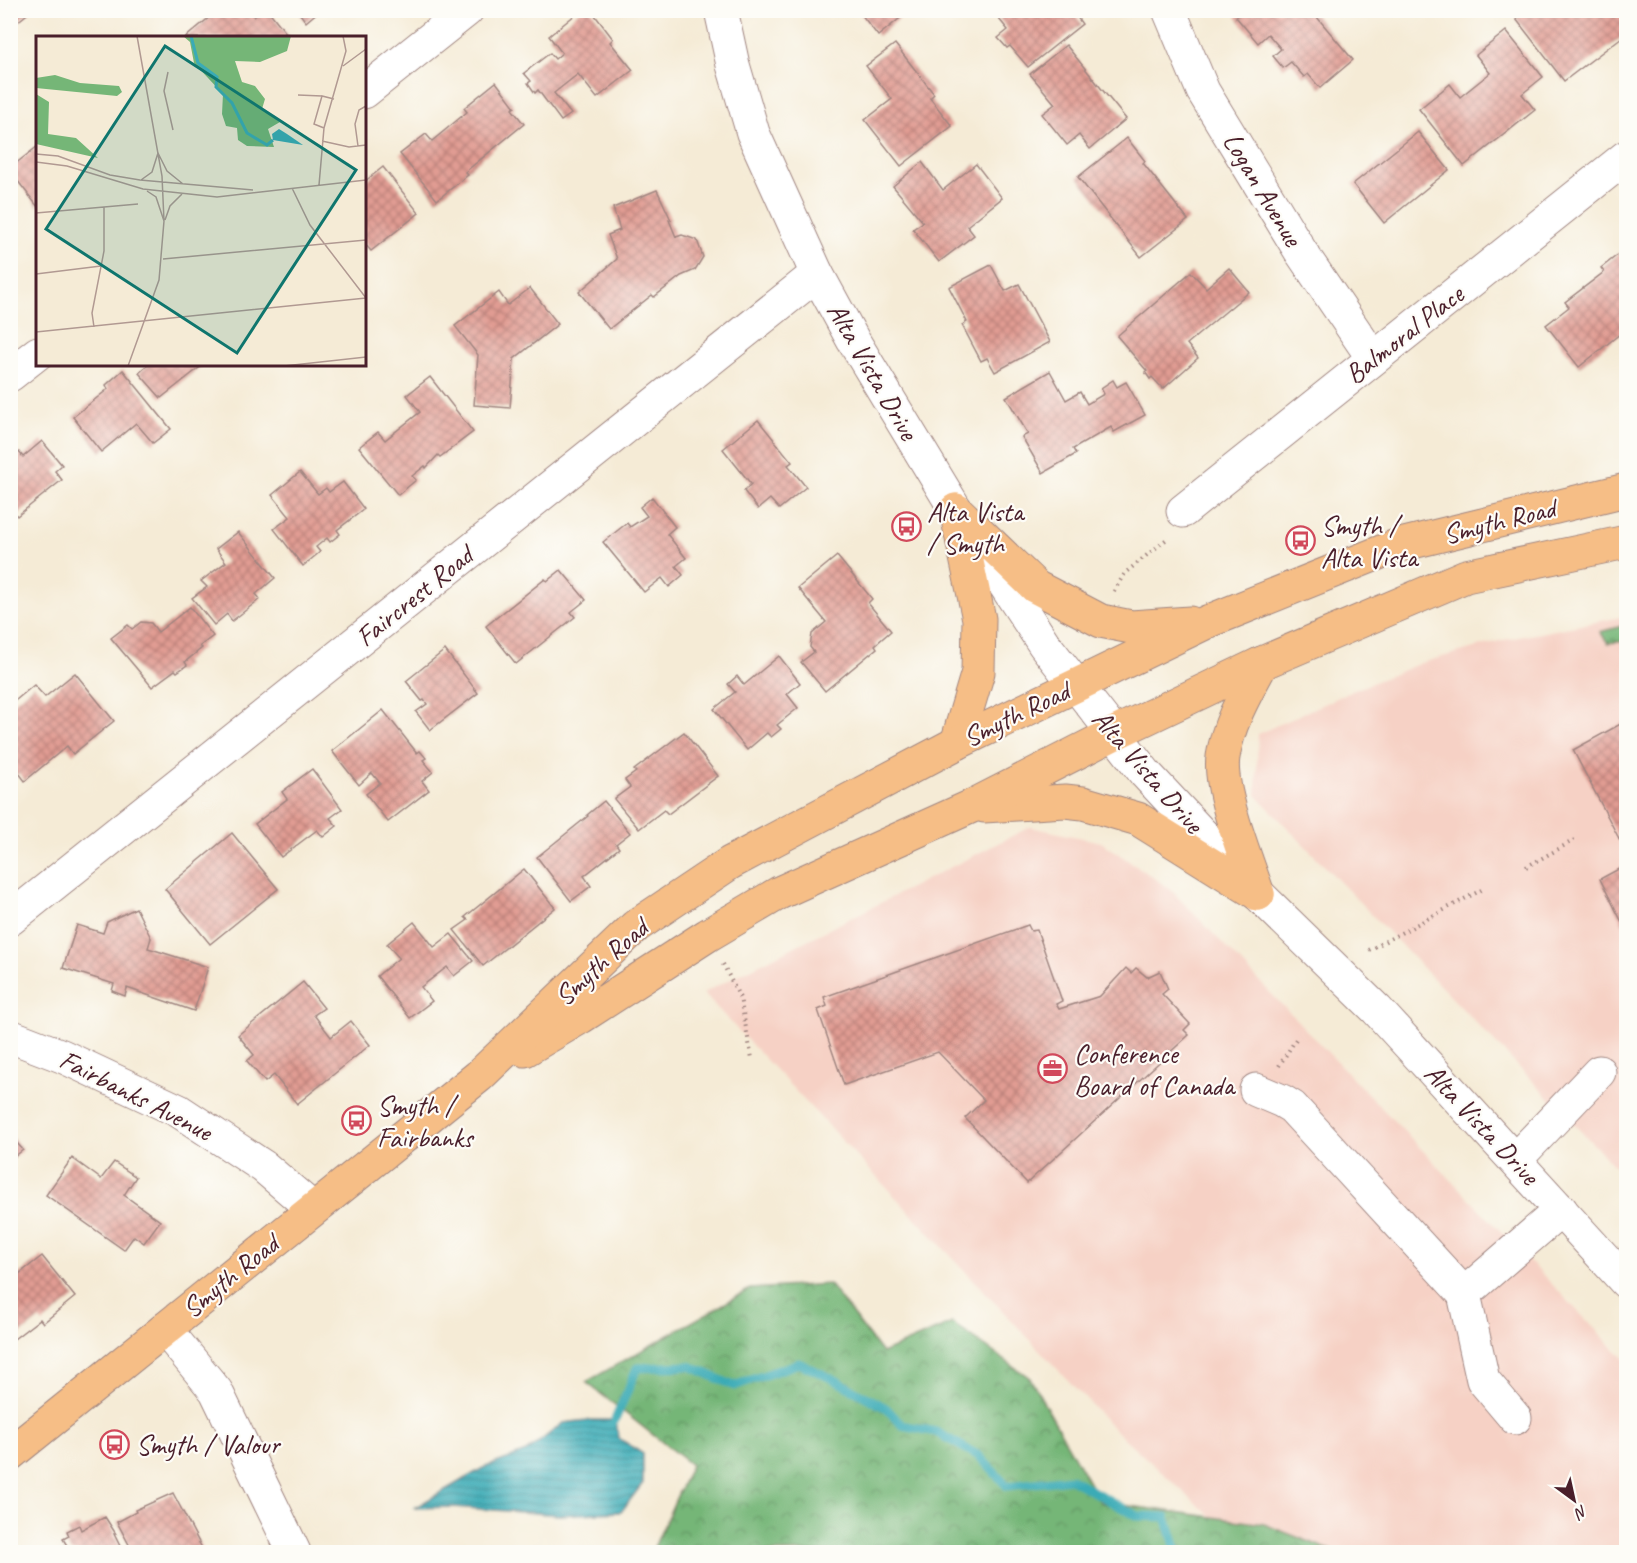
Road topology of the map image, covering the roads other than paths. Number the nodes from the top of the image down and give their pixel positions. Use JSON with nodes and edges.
{"nodes":[{"id":1,"x":466,"y":10,"type":"edge"},
{"id":2,"x":721,"y":10,"type":"edge"},
{"id":3,"x":1169,"y":10,"type":"edge"},
{"id":4,"x":366,"y":90,"type":"edge"},
{"id":5,"x":1626,"y":157,"type":"edge"},
{"id":6,"x":817,"y":274,"type":"junction"},
{"id":7,"x":36,"y":355,"type":"edge"},
{"id":8,"x":1372,"y":358,"type":"junction"},
{"id":9,"x":10,"y":375,"type":"edge"},
{"id":10,"x":1626,"y":490,"type":"edge"},
{"id":11,"x":956,"y":510,"type":"junction"},
{"id":12,"x":1183,"y":511,"type":"road end"},
{"id":13,"x":1626,"y":542,"type":"edge"},
{"id":14,"x":1207,"y":622,"type":"junction"},
{"id":15,"x":1262,"y":663,"type":"junction"},
{"id":16,"x":1076,"y":686,"type":"junction"},
{"id":17,"x":1113,"y":734,"type":"junction"},
{"id":18,"x":957,"y":743,"type":"junction"},
{"id":19,"x":970,"y":807,"type":"junction"},
{"id":20,"x":1258,"y":894,"type":"junction"},
{"id":21,"x":10,"y":919,"type":"edge"},
{"id":22,"x":10,"y":1036,"type":"edge"},
{"id":23,"x":1599,"y":1072,"type":"dead end"},
{"id":24,"x":479,"y":1076,"type":"junction"},
{"id":25,"x":1256,"y":1090,"type":"dead end"},
{"id":26,"x":1515,"y":1160,"type":"junction"},
{"id":27,"x":313,"y":1209,"type":"junction"},
{"id":28,"x":1561,"y":1210,"type":"junction"},
{"id":29,"x":1626,"y":1281,"type":"edge"},
{"id":30,"x":1464,"y":1294,"type":"junction"},
{"id":31,"x":165,"y":1329,"type":"junction"},
{"id":32,"x":1515,"y":1418,"type":"dead end"},
{"id":33,"x":10,"y":1454,"type":"edge"},
{"id":34,"x":294,"y":1552,"type":"edge"}],
"edges":[{"from":1,"to":4,"type":"street"},
{"from":2,"to":6,"type":"street","name":"Alta Vista Drive"},
{"from":3,"to":8,"type":"street","name":"Logan Avenue"},
{"from":5,"to":8,"type":"street","name":"Balmoral Place"},
{"from":6,"to":11,"type":"street","name":"Alta Vista Drive"},
{"from":6,"to":21,"type":"street","name":"Faircrest Road"},
{"from":7,"to":9,"type":"street"},
{"from":8,"to":12,"type":"street","name":"Balmoral Place"},
{"from":10,"to":14,"type":"main road","name":"Smyth Road"},
{"from":11,"to":14,"type":"main road"},
{"from":11,"to":16,"type":"street","name":"Alta Vista Drive"},
{"from":11,"to":18,"type":"main road"},
{"from":13,"to":15,"type":"main road","name":"Smyth Road"},
{"from":14,"to":16,"type":"main road","name":"Smyth Road"},
{"from":15,"to":17,"type":"main road","name":"Smyth Road"},
{"from":15,"to":20,"type":"main road"},
{"from":16,"to":17,"type":"street","name":"Alta Vista Drive"},
{"from":16,"to":18,"type":"main road","name":"Smyth Road"},
{"from":17,"to":19,"type":"main road","name":"Smyth Road"},
{"from":17,"to":20,"type":"street","name":"Alta Vista Drive"},
{"from":18,"to":24,"type":"main road","name":"Smyth Road"},
{"from":19,"to":20,"type":"main road"},
{"from":19,"to":24,"type":"main road","name":"Smyth Road"},
{"from":20,"to":26,"type":"street","name":"Alta Vista Drive"},
{"from":22,"to":27,"type":"street","name":"Fairbanks Avenue"},
{"from":23,"to":26,"type":"street"},
{"from":24,"to":27,"type":"main road","name":"Smyth Road"},
{"from":25,"to":30,"type":"street"},
{"from":26,"to":28,"type":"street","name":"Alta Vista Drive"},
{"from":27,"to":31,"type":"main road","name":"Smyth Road"},
{"from":28,"to":29,"type":"street","name":"Alta Vista Drive"},
{"from":28,"to":30,"type":"street"},
{"from":30,"to":32,"type":"street"},
{"from":31,"to":33,"type":"main road","name":"Smyth Road"},
{"from":31,"to":34,"type":"street"}]}
